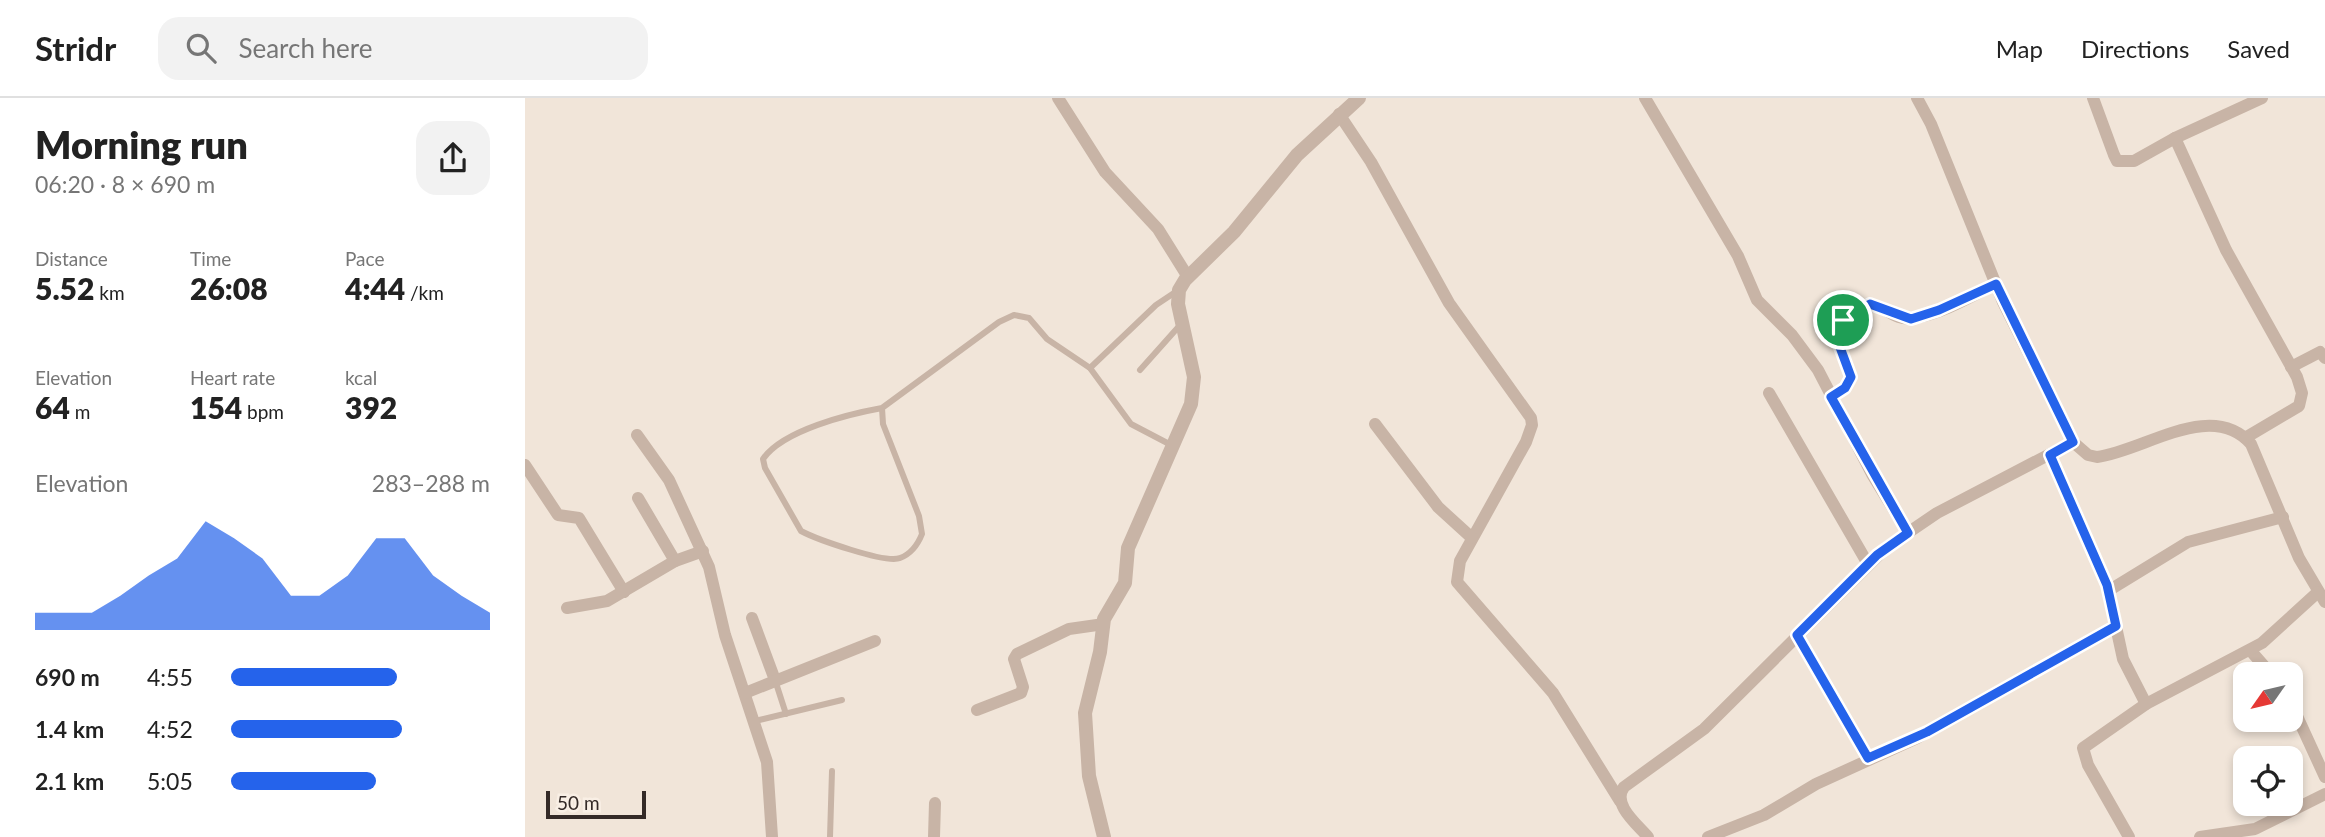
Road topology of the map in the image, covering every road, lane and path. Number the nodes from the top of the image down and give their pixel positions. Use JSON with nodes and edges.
{"nodes":[{"id":1,"x":1058,"y":98,"type":"edge"},
{"id":2,"x":1359,"y":98,"type":"edge"},
{"id":3,"x":1645,"y":98,"type":"edge"},
{"id":4,"x":1917,"y":98,"type":"edge"},
{"id":5,"x":2093,"y":98,"type":"edge"},
{"id":6,"x":2262,"y":98,"type":"edge"},
{"id":7,"x":1339,"y":114,"type":"junction"},
{"id":8,"x":2175,"y":138,"type":"junction"},
{"id":9,"x":1188,"y":277,"type":"junction"},
{"id":10,"x":1996,"y":284,"type":"junction"},
{"id":11,"x":1179,"y":290,"type":"junction"},
{"id":12,"x":1182,"y":323,"type":"junction"},
{"id":13,"x":2325,"y":358,"type":"edge"},
{"id":14,"x":2291,"y":367,"type":"junction"},
{"id":15,"x":1090,"y":368,"type":"junction"},
{"id":16,"x":1140,"y":370,"type":"dead end"},
{"id":17,"x":1769,"y":393,"type":"dead end"},
{"id":18,"x":1831,"y":397,"type":"junction"},
{"id":19,"x":883,"y":408,"type":"junction"},
{"id":20,"x":1375,"y":424,"type":"dead end"},
{"id":21,"x":637,"y":435,"type":"dead end"},
{"id":22,"x":2245,"y":438,"type":"junction"},
{"id":23,"x":2073,"y":442,"type":"junction"},
{"id":24,"x":1174,"y":446,"type":"junction"},
{"id":25,"x":2050,"y":455,"type":"junction"},
{"id":26,"x":525,"y":465,"type":"edge"},
{"id":27,"x":638,"y":498,"type":"dead end"},
{"id":28,"x":2283,"y":517,"type":"junction"},
{"id":29,"x":1908,"y":533,"type":"junction"},
{"id":30,"x":1472,"y":538,"type":"junction"},
{"id":31,"x":703,"y":551,"type":"junction"},
{"id":32,"x":675,"y":561,"type":"junction"},
{"id":33,"x":1868,"y":564,"type":"junction"},
{"id":34,"x":2108,"y":591,"type":"junction"},
{"id":35,"x":624,"y":592,"type":"junction"},
{"id":36,"x":2322,"y":597,"type":"edge"},
{"id":37,"x":567,"y":608,"type":"dead end"},
{"id":38,"x":752,"y":618,"type":"dead end"},
{"id":39,"x":1104,"y":624,"type":"junction"},
{"id":40,"x":2116,"y":626,"type":"junction"},
{"id":41,"x":1797,"y":635,"type":"junction"},
{"id":42,"x":875,"y":641,"type":"dead end"},
{"id":43,"x":2250,"y":650,"type":"junction"},
{"id":44,"x":2260,"y":662,"type":"edge"},
{"id":45,"x":775,"y":680,"type":"junction"},
{"id":46,"x":745,"y":693,"type":"junction"},
{"id":47,"x":842,"y":701,"type":"dead end"},
{"id":48,"x":2146,"y":704,"type":"junction"},
{"id":49,"x":977,"y":710,"type":"dead end"},
{"id":50,"x":786,"y":714,"type":"junction"},
{"id":51,"x":755,"y":721,"type":"junction"},
{"id":52,"x":2303,"y":729,"type":"edge"},
{"id":53,"x":1868,"y":758,"type":"junction"},
{"id":54,"x":832,"y":771,"type":"dead end"},
{"id":55,"x":2325,"y":777,"type":"edge"},
{"id":56,"x":2325,"y":794,"type":"edge"},
{"id":57,"x":1620,"y":801,"type":"junction"},
{"id":58,"x":935,"y":803,"type":"dead end"},
{"id":59,"x":2248,"y":834,"type":"edge"},
{"id":60,"x":772,"y":837,"type":"edge"},
{"id":61,"x":830,"y":837,"type":"edge"},
{"id":62,"x":934,"y":837,"type":"edge"},
{"id":63,"x":1104,"y":837,"type":"edge"},
{"id":64,"x":1648,"y":837,"type":"edge"},
{"id":65,"x":1708,"y":837,"type":"edge"},
{"id":66,"x":2129,"y":837,"type":"edge"},
{"id":67,"x":2200,"y":837,"type":"edge"}],
"edges":[{"from":1,"to":9,"type":"street"},
{"from":2,"to":7,"type":"street"},
{"from":3,"to":18,"type":"street"},
{"from":4,"to":10,"type":"street"},
{"from":5,"to":8,"type":"street"},
{"from":6,"to":8,"type":"street"},
{"from":7,"to":9,"type":"street"},
{"from":7,"to":30,"type":"street"},
{"from":8,"to":14,"type":"street"},
{"from":9,"to":11,"type":"street"},
{"from":10,"to":18,"type":"street"},
{"from":10,"to":23,"type":"street"},
{"from":11,"to":12,"type":"street"},
{"from":11,"to":15,"type":"lane"},
{"from":12,"to":16,"type":"lane"},
{"from":12,"to":24,"type":"street"},
{"from":13,"to":14,"type":"street"},
{"from":14,"to":22,"type":"street"},
{"from":15,"to":19,"type":"lane"},
{"from":15,"to":24,"type":"lane"},
{"from":17,"to":33,"type":"street"},
{"from":18,"to":29,"type":"street"},
{"from":19,"to":19,"type":"lane"},
{"from":20,"to":30,"type":"street"},
{"from":21,"to":31,"type":"street"},
{"from":22,"to":23,"type":"street"},
{"from":22,"to":28,"type":"street"},
{"from":23,"to":25,"type":"street"},
{"from":24,"to":39,"type":"street"},
{"from":25,"to":29,"type":"street"},
{"from":25,"to":34,"type":"street"},
{"from":26,"to":35,"type":"street"},
{"from":27,"to":32,"type":"street"},
{"from":28,"to":34,"type":"street"},
{"from":28,"to":36,"type":"street"},
{"from":29,"to":33,"type":"street"},
{"from":30,"to":57,"type":"street"},
{"from":31,"to":32,"type":"street"},
{"from":31,"to":46,"type":"street"},
{"from":32,"to":35,"type":"street"},
{"from":33,"to":41,"type":"street"},
{"from":34,"to":40,"type":"street"},
{"from":35,"to":37,"type":"street"},
{"from":36,"to":43,"type":"street"},
{"from":38,"to":45,"type":"street"},
{"from":39,"to":49,"type":"street"},
{"from":39,"to":63,"type":"street"},
{"from":40,"to":48,"type":"street"},
{"from":40,"to":53,"type":"street"},
{"from":41,"to":53,"type":"street"},
{"from":41,"to":57,"type":"street"},
{"from":42,"to":45,"type":"street"},
{"from":43,"to":44,"type":"street"},
{"from":43,"to":48,"type":"street"},
{"from":45,"to":46,"type":"street"},
{"from":45,"to":50,"type":"lane"},
{"from":46,"to":51,"type":"street"},
{"from":47,"to":50,"type":"lane"},
{"from":48,"to":66,"type":"street"},
{"from":50,"to":51,"type":"lane"},
{"from":51,"to":60,"type":"street"},
{"from":52,"to":55,"type":"street"},
{"from":53,"to":65,"type":"street"},
{"from":54,"to":61,"type":"lane"},
{"from":56,"to":59,"type":"street"},
{"from":57,"to":64,"type":"street"},
{"from":58,"to":62,"type":"street"},
{"from":59,"to":67,"type":"street"}]}
